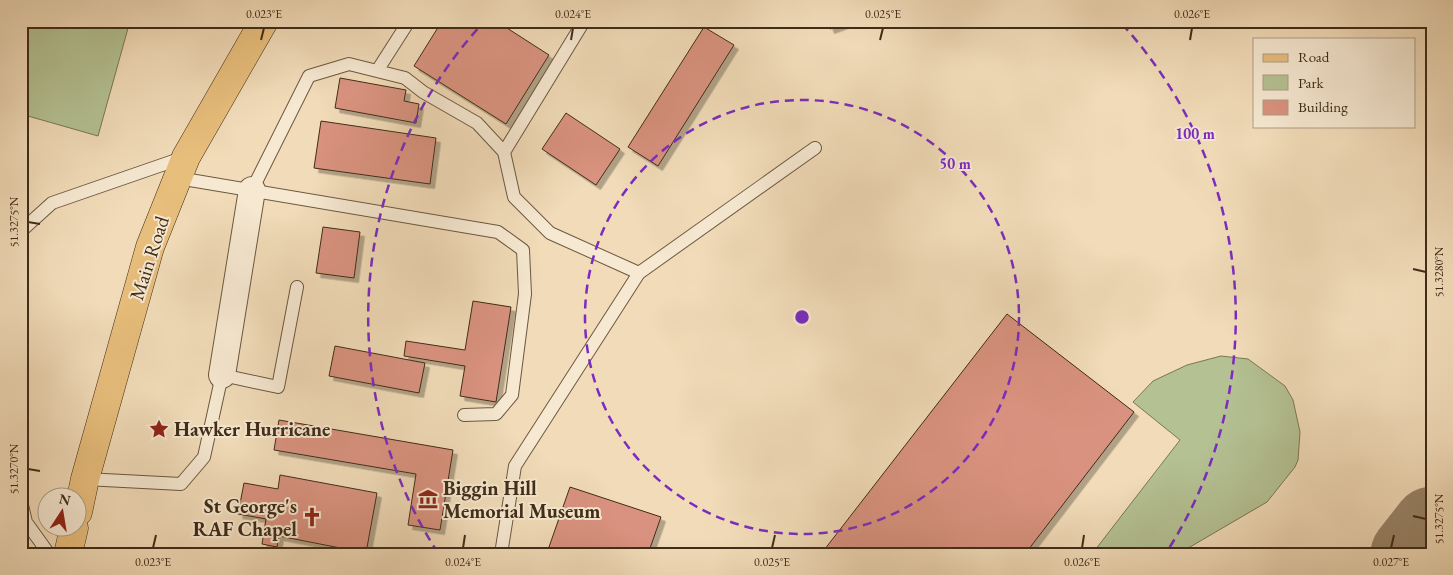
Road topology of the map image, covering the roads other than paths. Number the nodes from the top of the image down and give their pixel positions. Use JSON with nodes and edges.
{"nodes":[{"id":1,"x":264,"y":21,"type":"edge"},
{"id":2,"x":409,"y":21,"type":"edge"},
{"id":3,"x":584,"y":21,"type":"edge"},
{"id":4,"x":377,"y":71,"type":"junction"},
{"id":5,"x":815,"y":148,"type":"dead end"},
{"id":6,"x":504,"y":152,"type":"junction"},
{"id":7,"x":182,"y":167,"type":"junction"},
{"id":8,"x":252,"y":190,"type":"junction"},
{"id":9,"x":21,"y":232,"type":"edge"},
{"id":10,"x":639,"y":273,"type":"junction"},
{"id":11,"x":298,"y":287,"type":"dead end"},
{"id":12,"x":222,"y":375,"type":"junction"},
{"id":13,"x":464,"y":415,"type":"dead end"},
{"id":14,"x":84,"y":479,"type":"junction"},
{"id":15,"x":82,"y":488,"type":"edge"},
{"id":16,"x":21,"y":501,"type":"edge"},
{"id":17,"x":72,"y":538,"type":"edge"},
{"id":18,"x":49,"y":554,"type":"edge"},
{"id":19,"x":68,"y":554,"type":"edge"},
{"id":20,"x":501,"y":554,"type":"edge"}],
"edges":[{"from":1,"to":7,"type":"main road","name":"Main Road"},
{"from":2,"to":4,"type":"lane"},
{"from":3,"to":6,"type":"lane"},
{"from":4,"to":6,"type":"lane"},
{"from":4,"to":8,"type":"lane"},
{"from":5,"to":10,"type":"lane"},
{"from":6,"to":10,"type":"lane"},
{"from":7,"to":8,"type":"lane"},
{"from":7,"to":9,"type":"lane"},
{"from":7,"to":14,"type":"main road","name":"Main Road"},
{"from":8,"to":12,"type":"street"},
{"from":8,"to":13,"type":"lane"},
{"from":10,"to":20,"type":"lane"},
{"from":11,"to":12,"type":"lane"},
{"from":12,"to":14,"type":"lane"},
{"from":14,"to":15,"type":"main road","name":"Main Road"},
{"from":16,"to":18,"type":"lane"},
{"from":17,"to":19,"type":"main road"}]}
